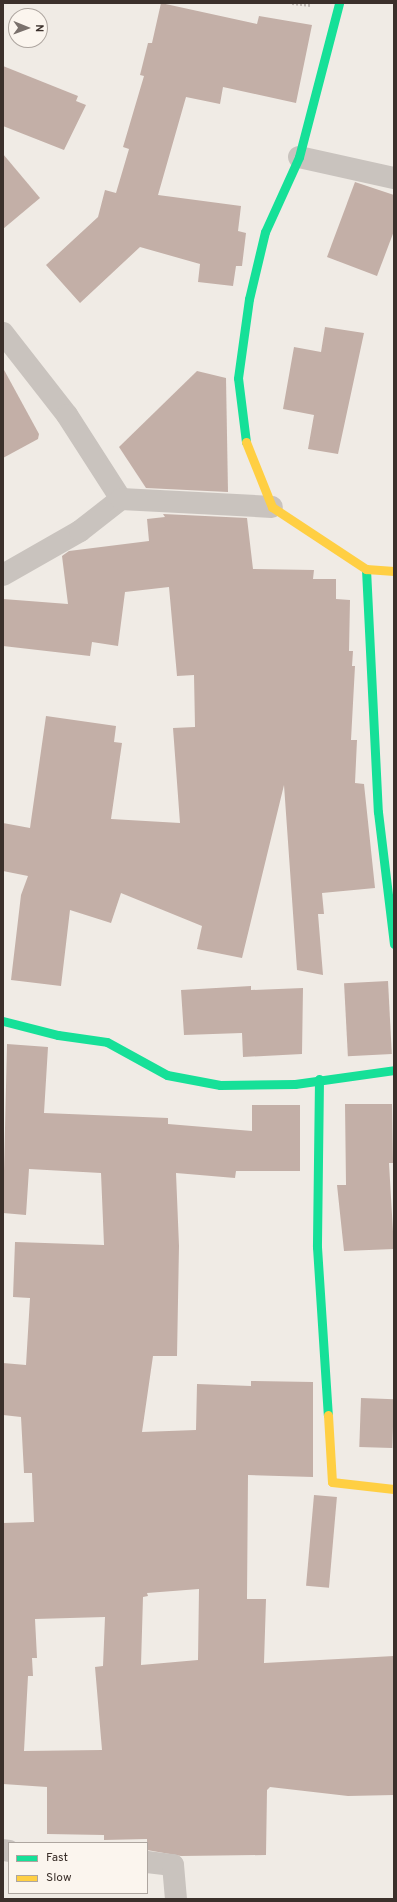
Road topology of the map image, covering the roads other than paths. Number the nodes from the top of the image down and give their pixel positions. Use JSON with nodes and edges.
{"nodes":[{"id":1,"x":339,"y":3,"type":"edge"},
{"id":2,"x":300,"y":157,"type":"junction"},
{"id":3,"x":394,"y":178,"type":"edge"},
{"id":4,"x":3,"y":333,"type":"edge"},
{"id":5,"x":121,"y":500,"type":"junction"},
{"id":6,"x":272,"y":507,"type":"junction"},
{"id":7,"x":366,"y":569,"type":"junction"},
{"id":8,"x":394,"y":571,"type":"edge"},
{"id":9,"x":3,"y":575,"type":"edge"},
{"id":10,"x":394,"y":944,"type":"edge"},
{"id":11,"x":3,"y":1021,"type":"edge"},
{"id":12,"x":394,"y":1070,"type":"edge"},
{"id":13,"x":318,"y":1079,"type":"junction"},
{"id":14,"x":394,"y":1489,"type":"edge"},
{"id":15,"x":148,"y":1862,"type":"edge"},
{"id":16,"x":176,"y":1899,"type":"edge"}],
"edges":[{"from":1,"to":2,"type":"street"},
{"from":2,"to":3,"type":"street"},
{"from":2,"to":6,"type":"street"},
{"from":4,"to":5,"type":"street"},
{"from":5,"to":6,"type":"street"},
{"from":5,"to":9,"type":"street"},
{"from":6,"to":7,"type":"street"},
{"from":7,"to":8,"type":"street"},
{"from":7,"to":10,"type":"street"},
{"from":11,"to":13,"type":"street"},
{"from":12,"to":13,"type":"street"},
{"from":13,"to":14,"type":"street"},
{"from":15,"to":16,"type":"street"}]}
